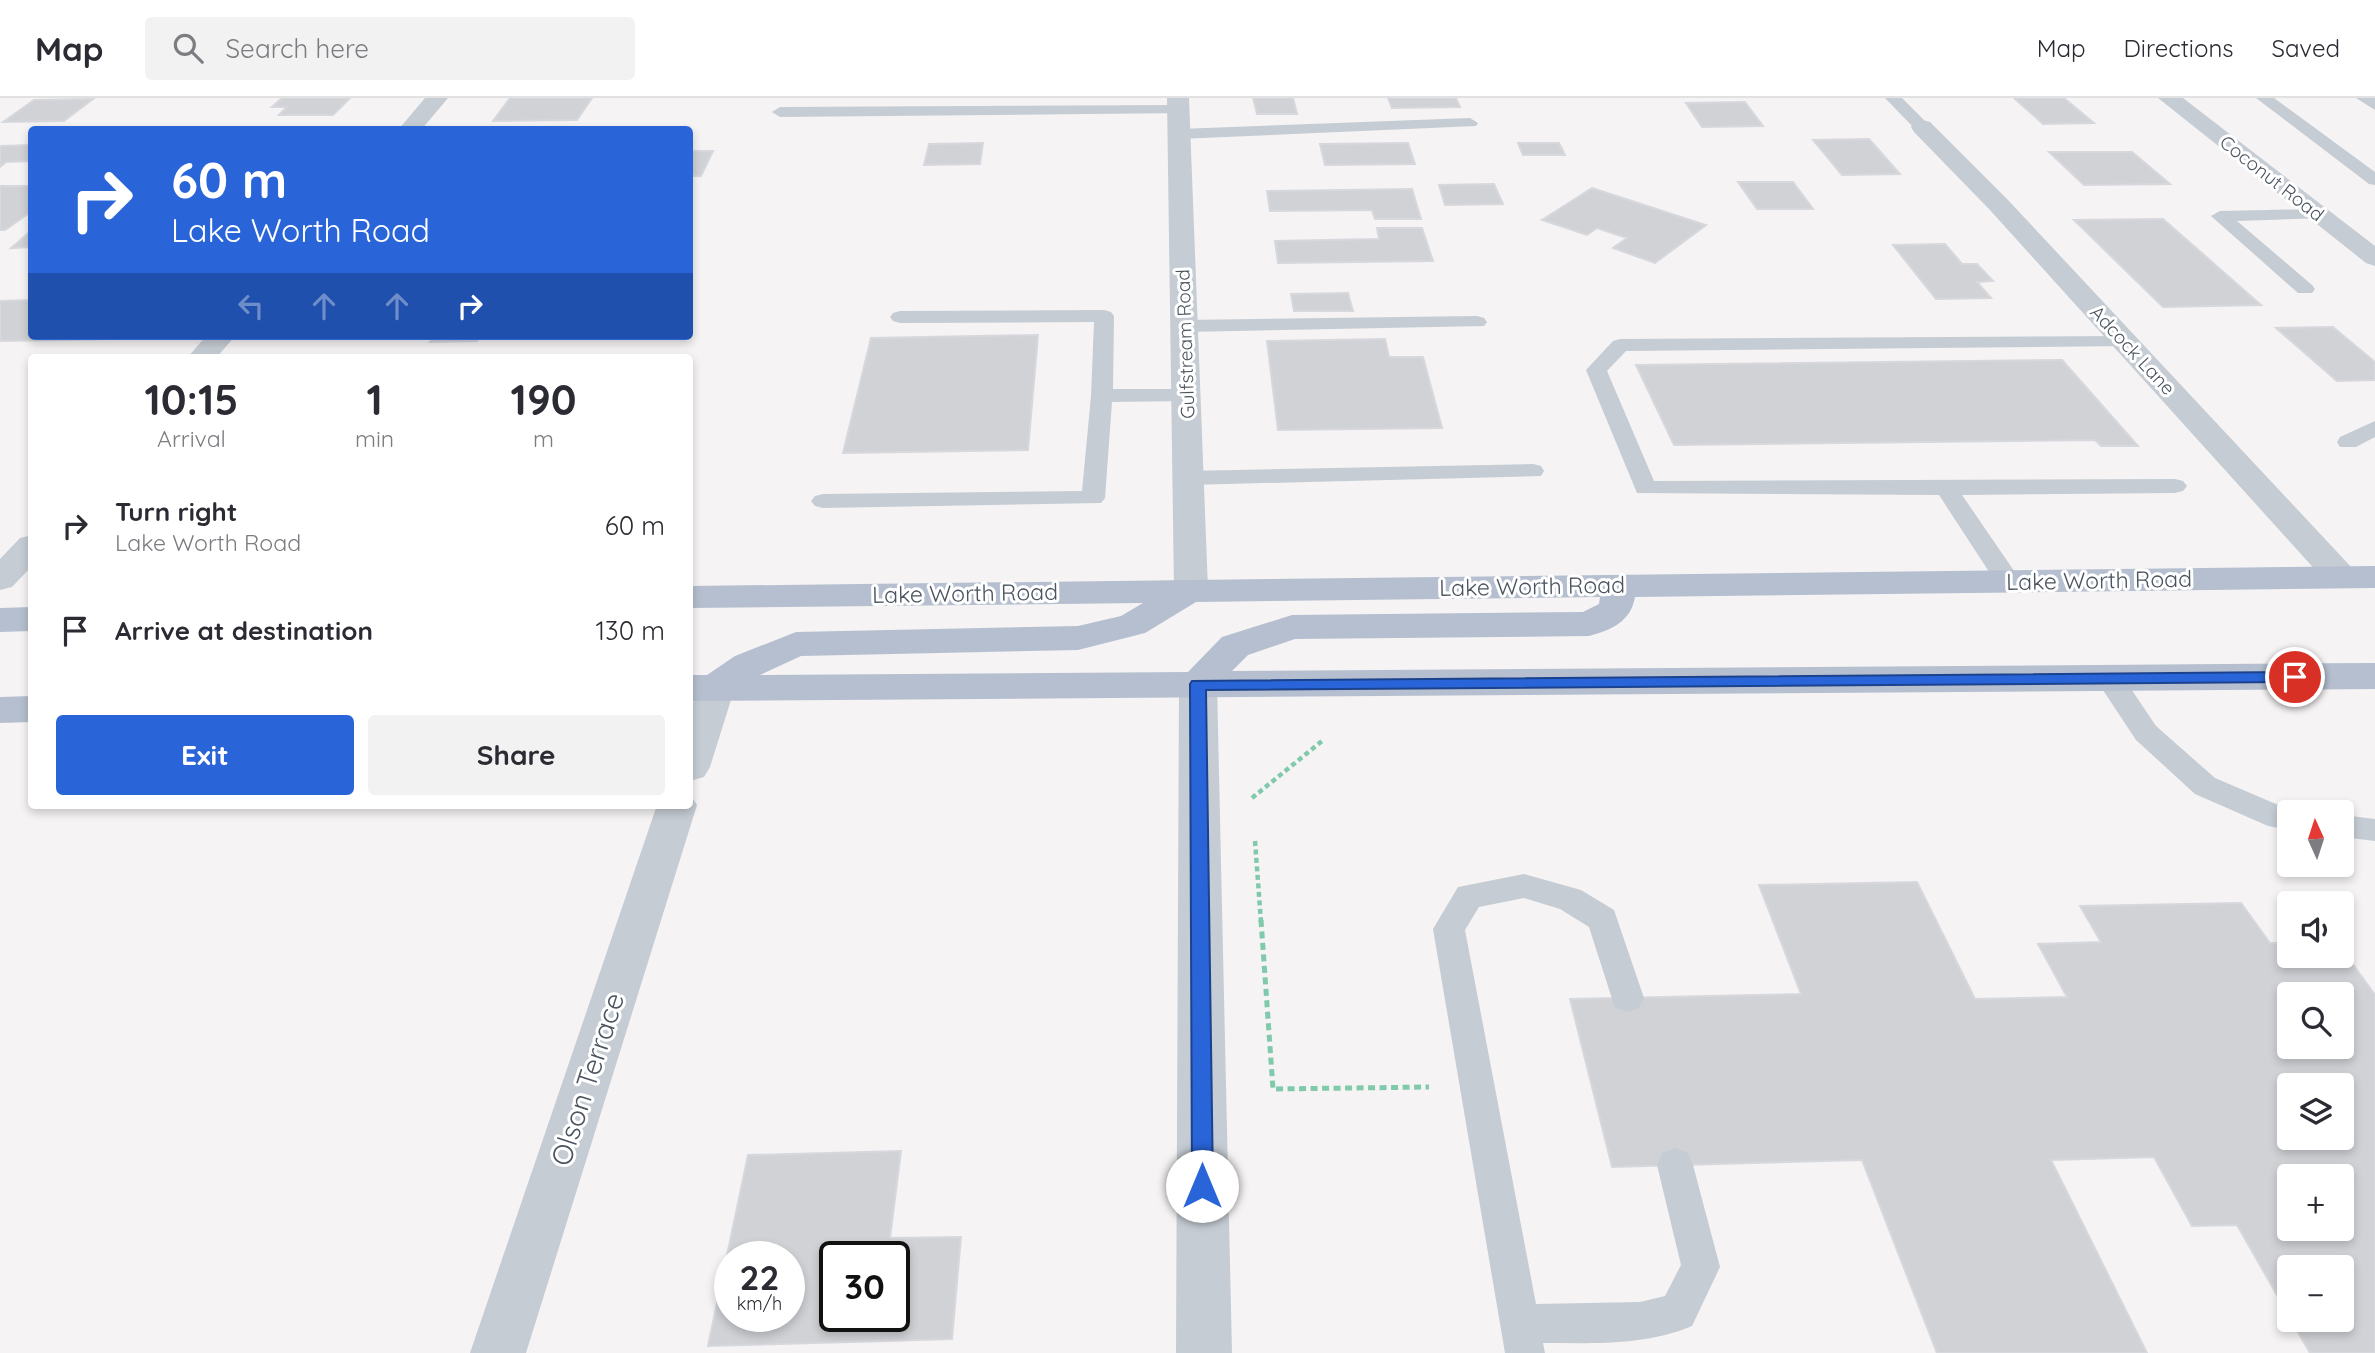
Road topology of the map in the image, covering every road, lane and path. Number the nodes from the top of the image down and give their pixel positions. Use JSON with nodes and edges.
{"nodes":[{"id":1,"x":437,"y":98,"type":"edge"},
{"id":2,"x":1893,"y":98,"type":"edge"},
{"id":3,"x":2169,"y":98,"type":"edge"},
{"id":4,"x":2264,"y":98,"type":"edge"},
{"id":5,"x":2364,"y":98,"type":"edge"},
{"id":6,"x":2375,"y":105,"type":"edge"},
{"id":7,"x":780,"y":112,"type":"dead end"},
{"id":8,"x":1179,"y":114,"type":"edge"},
{"id":9,"x":1470,"y":123,"type":"dead end"},
{"id":10,"x":412,"y":126,"type":"edge"},
{"id":11,"x":1922,"y":127,"type":"joint"},
{"id":12,"x":2375,"y":180,"type":"edge"},
{"id":13,"x":2318,"y":214,"type":"junction"},
{"id":14,"x":2375,"y":258,"type":"edge"},
{"id":15,"x":2305,"y":289,"type":"dead end"},
{"id":16,"x":900,"y":317,"type":"dead end"},
{"id":17,"x":1477,"y":322,"type":"dead end"},
{"id":18,"x":1184,"y":326,"type":"junction"},
{"id":19,"x":217,"y":340,"type":"edge"},
{"id":20,"x":2125,"y":342,"type":"junction"},
{"id":21,"x":205,"y":354,"type":"edge"},
{"id":22,"x":1186,"y":395,"type":"junction"},
{"id":23,"x":1102,"y":396,"type":"junction"},
{"id":24,"x":2375,"y":428,"type":"edge"},
{"id":25,"x":2348,"y":442,"type":"dead end"},
{"id":26,"x":1533,"y":471,"type":"dead end"},
{"id":27,"x":1188,"y":478,"type":"junction"},
{"id":28,"x":2175,"y":486,"type":"dead end"},
{"id":29,"x":1946,"y":488,"type":"junction"},
{"id":30,"x":823,"y":501,"type":"dead end"},
{"id":31,"x":28,"y":549,"type":"edge"},
{"id":32,"x":2341,"y":577,"type":"junction"},
{"id":33,"x":2375,"y":577,"type":"edge"},
{"id":34,"x":0,"y":579,"type":"edge"},
{"id":35,"x":2008,"y":581,"type":"junction"},
{"id":36,"x":1620,"y":585,"type":"junction"},
{"id":37,"x":1191,"y":590,"type":"junction"},
{"id":38,"x":693,"y":597,"type":"edge"},
{"id":39,"x":28,"y":619,"type":"edge"},
{"id":40,"x":0,"y":620,"type":"edge"},
{"id":41,"x":2375,"y":676,"type":"edge"},
{"id":42,"x":2109,"y":678,"type":"junction"},
{"id":43,"x":1198,"y":684,"type":"junction"},
{"id":44,"x":703,"y":688,"type":"edge"},
{"id":45,"x":28,"y":709,"type":"edge"},
{"id":46,"x":0,"y":710,"type":"edge"},
{"id":47,"x":1322,"y":741,"type":"dead end"},
{"id":48,"x":693,"y":749,"type":"edge"},
{"id":49,"x":676,"y":809,"type":"edge"},
{"id":50,"x":1253,"y":811,"type":"dead end"},
{"id":51,"x":2277,"y":817,"type":"edge"},
{"id":52,"x":2354,"y":827,"type":"edge"},
{"id":53,"x":2375,"y":830,"type":"edge"},
{"id":54,"x":1255,"y":839,"type":"dead end"},
{"id":55,"x":1627,"y":998,"type":"dead end"},
{"id":56,"x":1435,"y":1087,"type":"dead end"},
{"id":57,"x":1675,"y":1165,"type":"dead end"},
{"id":58,"x":1523,"y":1339,"type":"edge"},
{"id":59,"x":498,"y":1353,"type":"edge"},
{"id":60,"x":1204,"y":1353,"type":"edge"}],
"edges":[{"from":1,"to":10,"type":"street"},
{"from":2,"to":11,"type":"lane"},
{"from":3,"to":13,"type":"street","name":"Coconut Road"},
{"from":4,"to":12,"type":"lane"},
{"from":5,"to":6,"type":"lane"},
{"from":7,"to":8,"type":"lane"},
{"from":8,"to":9,"type":"lane"},
{"from":8,"to":18,"type":"street","name":"Gulfstream Road"},
{"from":11,"to":20,"type":"street","name":"Adcock Lane"},
{"from":13,"to":14,"type":"street","name":"Coconut Road"},
{"from":13,"to":15,"type":"lane"},
{"from":16,"to":23,"type":"lane"},
{"from":17,"to":18,"type":"lane"},
{"from":18,"to":22,"type":"street","name":"Gulfstream Road"},
{"from":19,"to":21,"type":"street"},
{"from":20,"to":29,"type":"lane"},
{"from":20,"to":32,"type":"street","name":"Adcock Lane"},
{"from":22,"to":23,"type":"lane"},
{"from":22,"to":27,"type":"street","name":"Gulfstream Road"},
{"from":23,"to":30,"type":"lane"},
{"from":24,"to":25,"type":"lane"},
{"from":26,"to":27,"type":"lane"},
{"from":27,"to":37,"type":"street","name":"Gulfstream Road"},
{"from":28,"to":29,"type":"lane"},
{"from":29,"to":35,"type":"lane"},
{"from":31,"to":34,"type":"street"},
{"from":32,"to":33,"type":"main road","name":"Lake Worth Road"},
{"from":32,"to":35,"type":"main road","name":"Lake Worth Road"},
{"from":35,"to":36,"type":"main road","name":"Lake Worth Road"},
{"from":36,"to":37,"type":"main road","name":"Lake Worth Road"},
{"from":36,"to":43,"type":"main road"},
{"from":37,"to":38,"type":"main road","name":"Lake Worth Road"},
{"from":37,"to":44,"type":"main road"},
{"from":39,"to":40,"type":"main road"},
{"from":41,"to":42,"type":"main road"},
{"from":42,"to":43,"type":"main road"},
{"from":42,"to":51,"type":"lane"},
{"from":43,"to":44,"type":"main road"},
{"from":43,"to":60,"type":"street"},
{"from":44,"to":48,"type":"street"},
{"from":45,"to":46,"type":"main road"},
{"from":47,"to":50,"type":"path"},
{"from":49,"to":59,"type":"street","name":"Olson Terrace"},
{"from":52,"to":53,"type":"lane"},
{"from":54,"to":56,"type":"path"},
{"from":55,"to":58,"type":"lane"},
{"from":57,"to":58,"type":"lane"}]}
